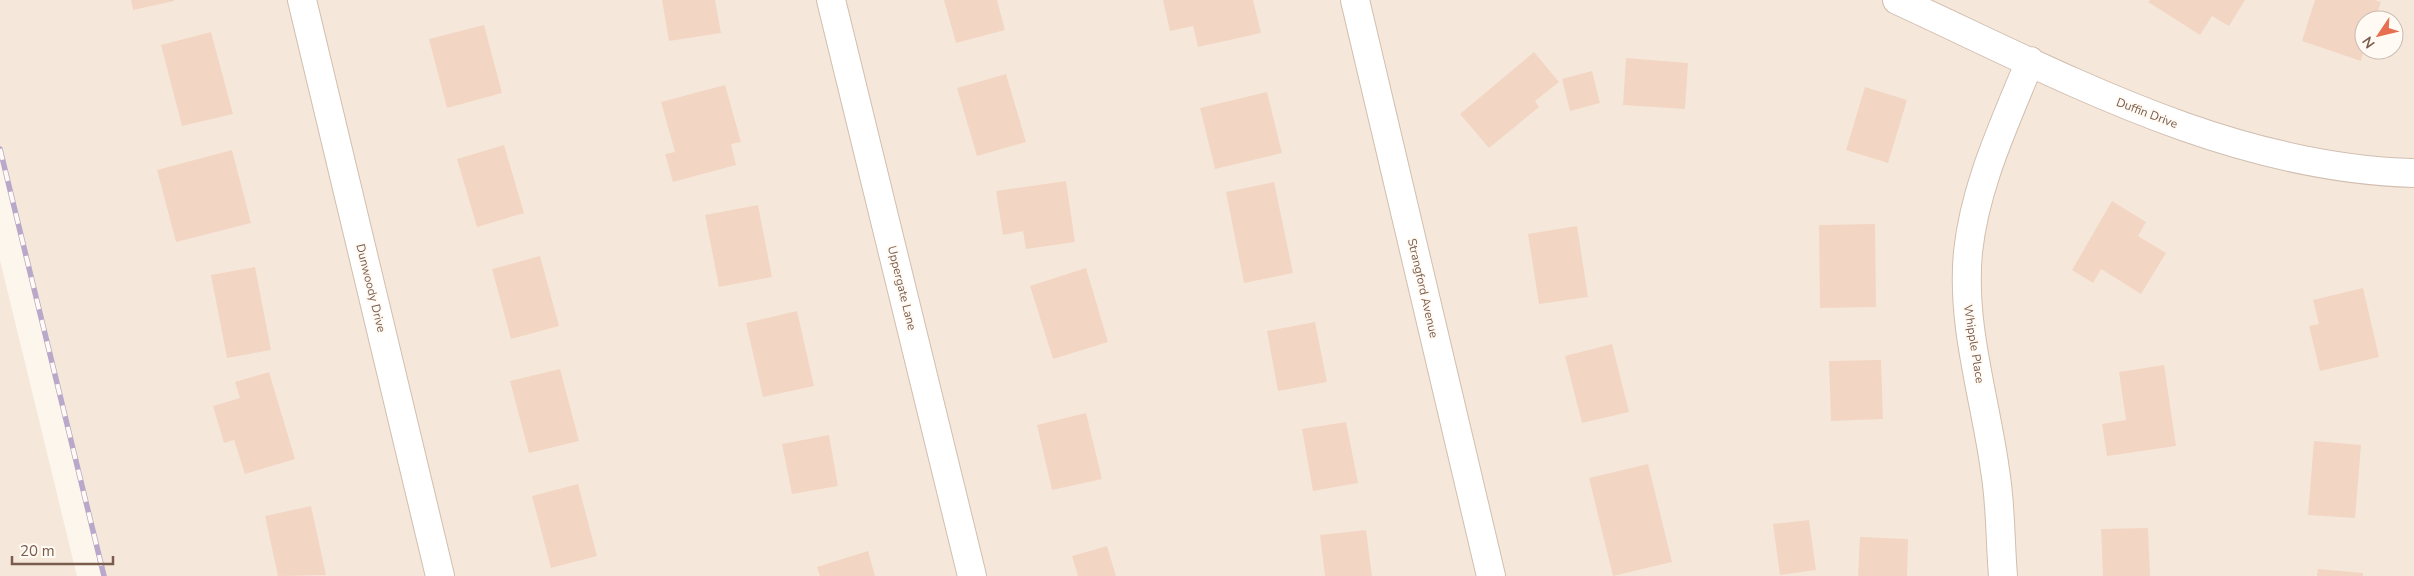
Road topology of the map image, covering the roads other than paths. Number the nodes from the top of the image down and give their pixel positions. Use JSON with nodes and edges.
{"nodes":[{"id":1,"x":302,"y":0,"type":"edge"},
{"id":2,"x":831,"y":0,"type":"edge"},
{"id":3,"x":1355,"y":0,"type":"edge"},
{"id":4,"x":1897,"y":0,"type":"edge"},
{"id":5,"x":2030,"y":61,"type":"junction"},
{"id":6,"x":2414,"y":173,"type":"edge"},
{"id":7,"x":440,"y":576,"type":"edge"},
{"id":8,"x":972,"y":576,"type":"edge"},
{"id":9,"x":1491,"y":576,"type":"edge"},
{"id":10,"x":2002,"y":576,"type":"edge"}],
"edges":[{"from":1,"to":7,"type":"street","name":"Dunwoody Drive"},
{"from":2,"to":8,"type":"street","name":"Uppergate Lane"},
{"from":3,"to":9,"type":"street","name":"Strangford Avenue"},
{"from":4,"to":5,"type":"street","name":"Duffin Drive"},
{"from":5,"to":6,"type":"street","name":"Duffin Drive"},
{"from":5,"to":10,"type":"street","name":"Whipple Place"}]}
